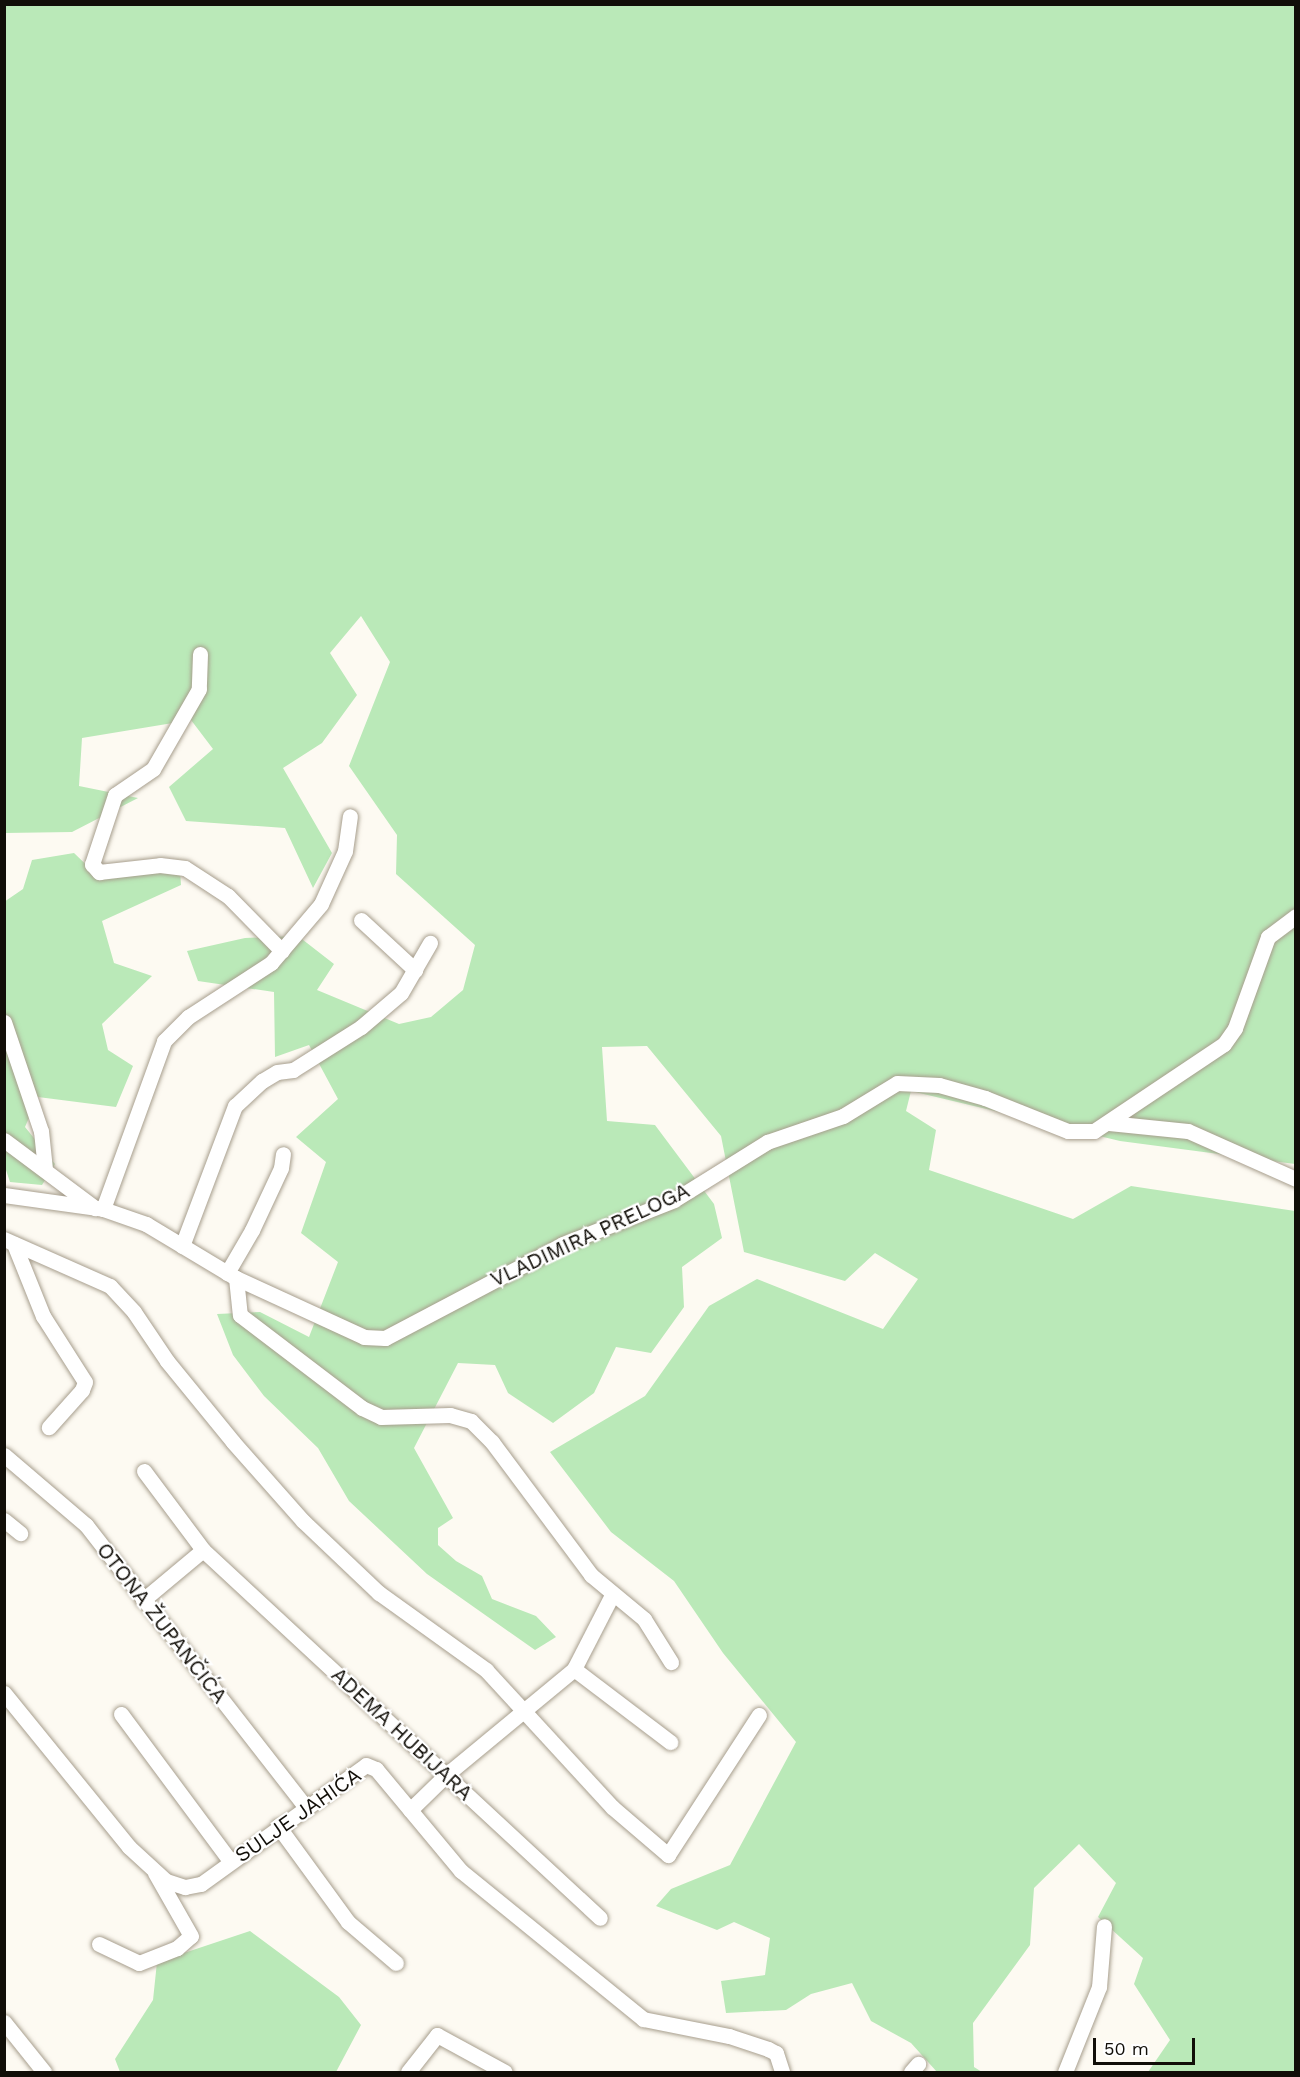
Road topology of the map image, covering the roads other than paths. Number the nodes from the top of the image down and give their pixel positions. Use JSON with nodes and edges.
{"nodes":[{"id":1,"x":200,"y":654,"type":"dead end"},
{"id":2,"x":350,"y":816,"type":"dead end"},
{"id":3,"x":1296,"y":916,"type":"edge"},
{"id":4,"x":361,"y":920,"type":"dead end"},
{"id":5,"x":430,"y":943,"type":"dead end"},
{"id":6,"x":282,"y":951,"type":"junction"},
{"id":7,"x":415,"y":970,"type":"junction"},
{"id":8,"x":4,"y":1022,"type":"edge"},
{"id":9,"x":1109,"y":1123,"type":"junction"},
{"id":10,"x":4,"y":1140,"type":"edge"},
{"id":11,"x":283,"y":1154,"type":"dead end"},
{"id":12,"x":45,"y":1170,"type":"junction"},
{"id":13,"x":1296,"y":1179,"type":"edge"},
{"id":14,"x":4,"y":1195,"type":"edge"},
{"id":15,"x":99,"y":1208,"type":"junction"},
{"id":16,"x":9,"y":1242,"type":"edge"},
{"id":17,"x":182,"y":1246,"type":"junction"},
{"id":18,"x":232,"y":1276,"type":"junction"},
{"id":19,"x":49,"y":1427,"type":"dead end"},
{"id":20,"x":4,"y":1455,"type":"edge"},
{"id":21,"x":144,"y":1471,"type":"dead end"},
{"id":22,"x":4,"y":1520,"type":"edge"},
{"id":23,"x":20,"y":1533,"type":"dead end"},
{"id":24,"x":203,"y":1550,"type":"junction"},
{"id":25,"x":612,"y":1595,"type":"junction"},
{"id":26,"x":143,"y":1600,"type":"junction"},
{"id":27,"x":670,"y":1662,"type":"dead end"},
{"id":28,"x":574,"y":1669,"type":"junction"},
{"id":29,"x":4,"y":1693,"type":"edge"},
{"id":30,"x":524,"y":1713,"type":"junction"},
{"id":31,"x":121,"y":1714,"type":"dead end"},
{"id":32,"x":759,"y":1715,"type":"dead end"},
{"id":33,"x":670,"y":1742,"type":"dead end"},
{"id":34,"x":446,"y":1775,"type":"junction"},
{"id":35,"x":305,"y":1806,"type":"junction"},
{"id":36,"x":410,"y":1810,"type":"junction"},
{"id":37,"x":278,"y":1826,"type":"junction"},
{"id":38,"x":231,"y":1862,"type":"junction"},
{"id":39,"x":155,"y":1873,"type":"junction"},
{"id":40,"x":600,"y":1918,"type":"dead end"},
{"id":41,"x":1104,"y":1926,"type":"dead end"},
{"id":42,"x":99,"y":1944,"type":"dead end"},
{"id":43,"x":396,"y":1963,"type":"dead end"},
{"id":44,"x":4,"y":2022,"type":"edge"},
{"id":45,"x":44,"y":2073,"type":"edge"},
{"id":46,"x":408,"y":2073,"type":"edge"},
{"id":47,"x":505,"y":2073,"type":"edge"},
{"id":48,"x":782,"y":2073,"type":"edge"},
{"id":49,"x":1065,"y":2073,"type":"edge"}],
"edges":[{"from":1,"to":6,"type":"street"},
{"from":2,"to":6,"type":"street"},
{"from":3,"to":9,"type":"street","name":"VLADIMIRA PRELOGA"},
{"from":4,"to":7,"type":"street"},
{"from":5,"to":7,"type":"street"},
{"from":6,"to":15,"type":"street"},
{"from":7,"to":17,"type":"street"},
{"from":8,"to":12,"type":"street"},
{"from":9,"to":13,"type":"street"},
{"from":9,"to":18,"type":"street","name":"VLADIMIRA PRELOGA"},
{"from":10,"to":12,"type":"street"},
{"from":11,"to":18,"type":"street"},
{"from":12,"to":15,"type":"street"},
{"from":14,"to":15,"type":"street","name":"VLADIMIRA PRELOGA"},
{"from":15,"to":17,"type":"street","name":"VLADIMIRA PRELOGA"},
{"from":16,"to":19,"type":"street"},
{"from":16,"to":30,"type":"street"},
{"from":17,"to":18,"type":"street","name":"VLADIMIRA PRELOGA"},
{"from":18,"to":25,"type":"street"},
{"from":20,"to":26,"type":"street","name":"OTONA ŽUPANČIĆA"},
{"from":21,"to":24,"type":"street","name":"ADEMA HUBIJARA"},
{"from":22,"to":23,"type":"street"},
{"from":24,"to":26,"type":"street"},
{"from":24,"to":34,"type":"street","name":"ADEMA HUBIJARA"},
{"from":25,"to":27,"type":"street"},
{"from":25,"to":28,"type":"street"},
{"from":26,"to":35,"type":"street","name":"OTONA ŽUPANČIĆA"},
{"from":28,"to":30,"type":"street"},
{"from":28,"to":33,"type":"street"},
{"from":29,"to":39,"type":"street","name":"SULJE JAHIĆA"},
{"from":30,"to":32,"type":"street"},
{"from":30,"to":34,"type":"street"},
{"from":31,"to":38,"type":"street"},
{"from":34,"to":36,"type":"street"},
{"from":34,"to":40,"type":"street","name":"ADEMA HUBIJARA"},
{"from":35,"to":36,"type":"street","name":"SULJE JAHIĆA"},
{"from":35,"to":37,"type":"street","name":"SULJE JAHIĆA"},
{"from":36,"to":48,"type":"street","name":"SULJE JAHIĆA"},
{"from":37,"to":38,"type":"street","name":"SULJE JAHIĆA"},
{"from":37,"to":43,"type":"street"},
{"from":38,"to":39,"type":"street","name":"SULJE JAHIĆA"},
{"from":39,"to":42,"type":"street"},
{"from":41,"to":49,"type":"street"},
{"from":44,"to":45,"type":"street"},
{"from":46,"to":47,"type":"street"}]}
